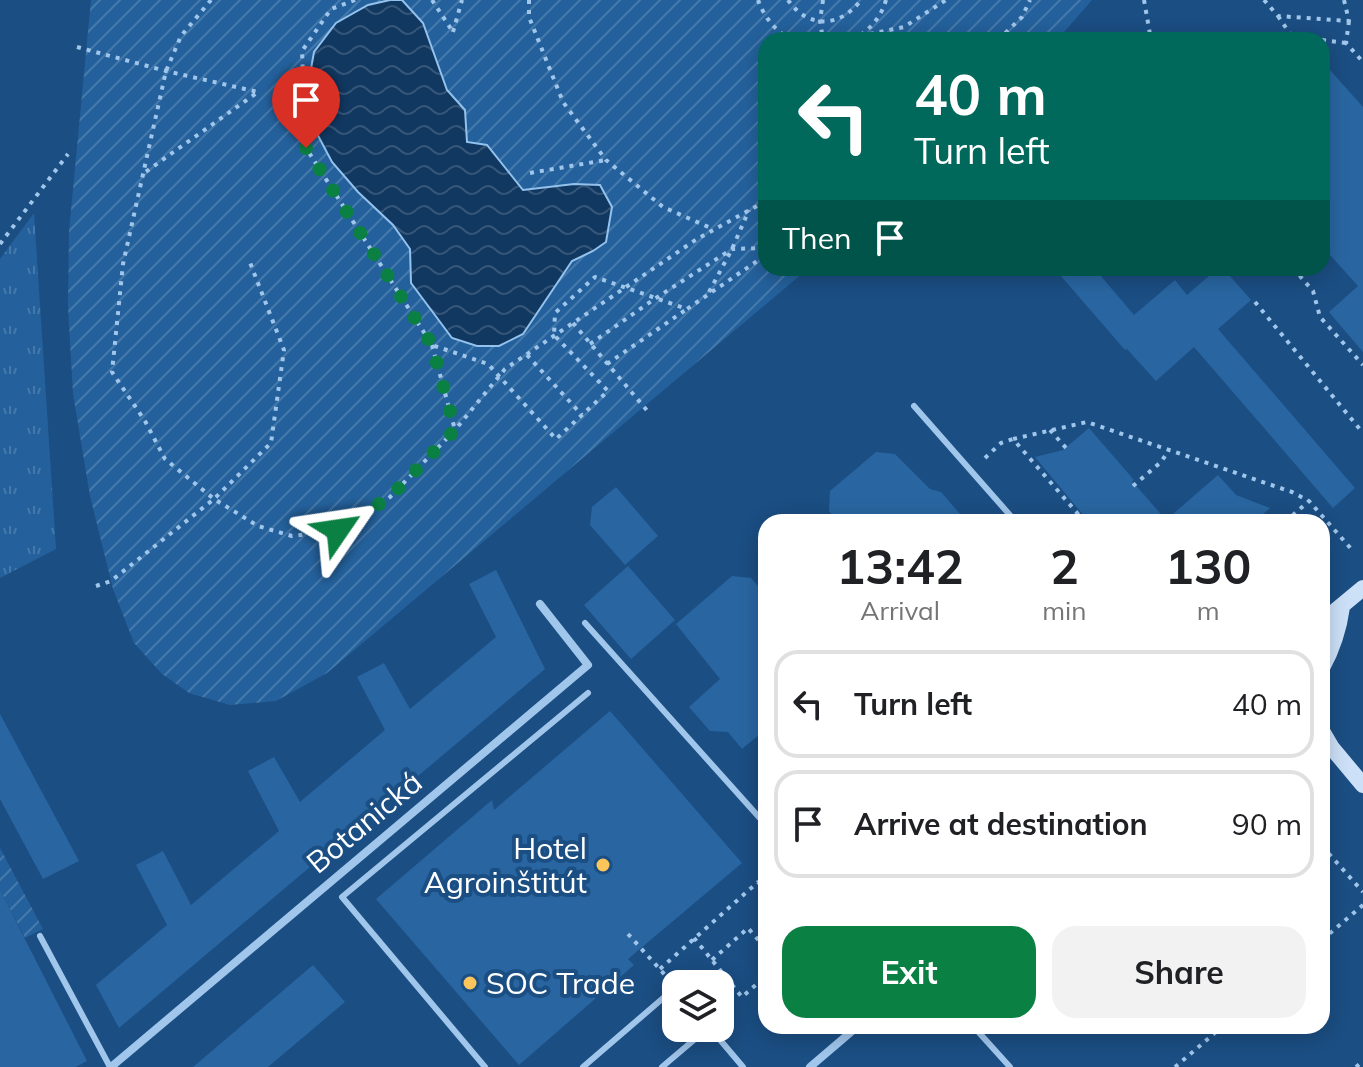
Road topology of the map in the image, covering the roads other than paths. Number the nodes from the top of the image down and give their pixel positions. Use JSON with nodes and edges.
{"nodes":[{"id":1,"x":914,"y":406,"type":"dead end"},
{"id":2,"x":1009,"y":514,"type":"edge"},
{"id":3,"x":1363,"y":588,"type":"edge"},
{"id":4,"x":540,"y":604,"type":"dead end"},
{"id":5,"x":1342,"y":607,"type":"junction"},
{"id":6,"x":1330,"y":616,"type":"edge"},
{"id":7,"x":585,"y":623,"type":"dead end"},
{"id":8,"x":1330,"y":655,"type":"edge"},
{"id":9,"x":588,"y":693,"type":"dead end"},
{"id":10,"x":1330,"y":743,"type":"edge"},
{"id":11,"x":1363,"y":785,"type":"edge"},
{"id":12,"x":758,"y":816,"type":"edge"},
{"id":13,"x":40,"y":936,"type":"dead end"},
{"id":14,"x":662,"y":999,"type":"edge"},
{"id":15,"x":849,"y":1034,"type":"edge"},
{"id":16,"x":980,"y":1034,"type":"edge"},
{"id":17,"x":692,"y":1042,"type":"edge"},
{"id":18,"x":721,"y":1042,"type":"edge"},
{"id":19,"x":111,"y":1067,"type":"edge"},
{"id":20,"x":485,"y":1067,"type":"edge"},
{"id":21,"x":583,"y":1067,"type":"edge"},
{"id":22,"x":662,"y":1067,"type":"edge"},
{"id":23,"x":743,"y":1067,"type":"edge"},
{"id":24,"x":810,"y":1067,"type":"edge"},
{"id":25,"x":1010,"y":1067,"type":"edge"}],
"edges":[{"from":1,"to":2,"type":"lane"},
{"from":3,"to":5,"type":"street"},
{"from":4,"to":19,"type":"street","name":"Botanická"},
{"from":5,"to":6,"type":"street"},
{"from":5,"to":8,"type":"street"},
{"from":7,"to":12,"type":"lane"},
{"from":9,"to":20,"type":"lane"},
{"from":10,"to":11,"type":"street"},
{"from":13,"to":19,"type":"lane"},
{"from":14,"to":21,"type":"lane"},
{"from":15,"to":24,"type":"street"},
{"from":16,"to":25,"type":"lane"},
{"from":17,"to":22,"type":"lane"},
{"from":18,"to":23,"type":"lane"}]}
